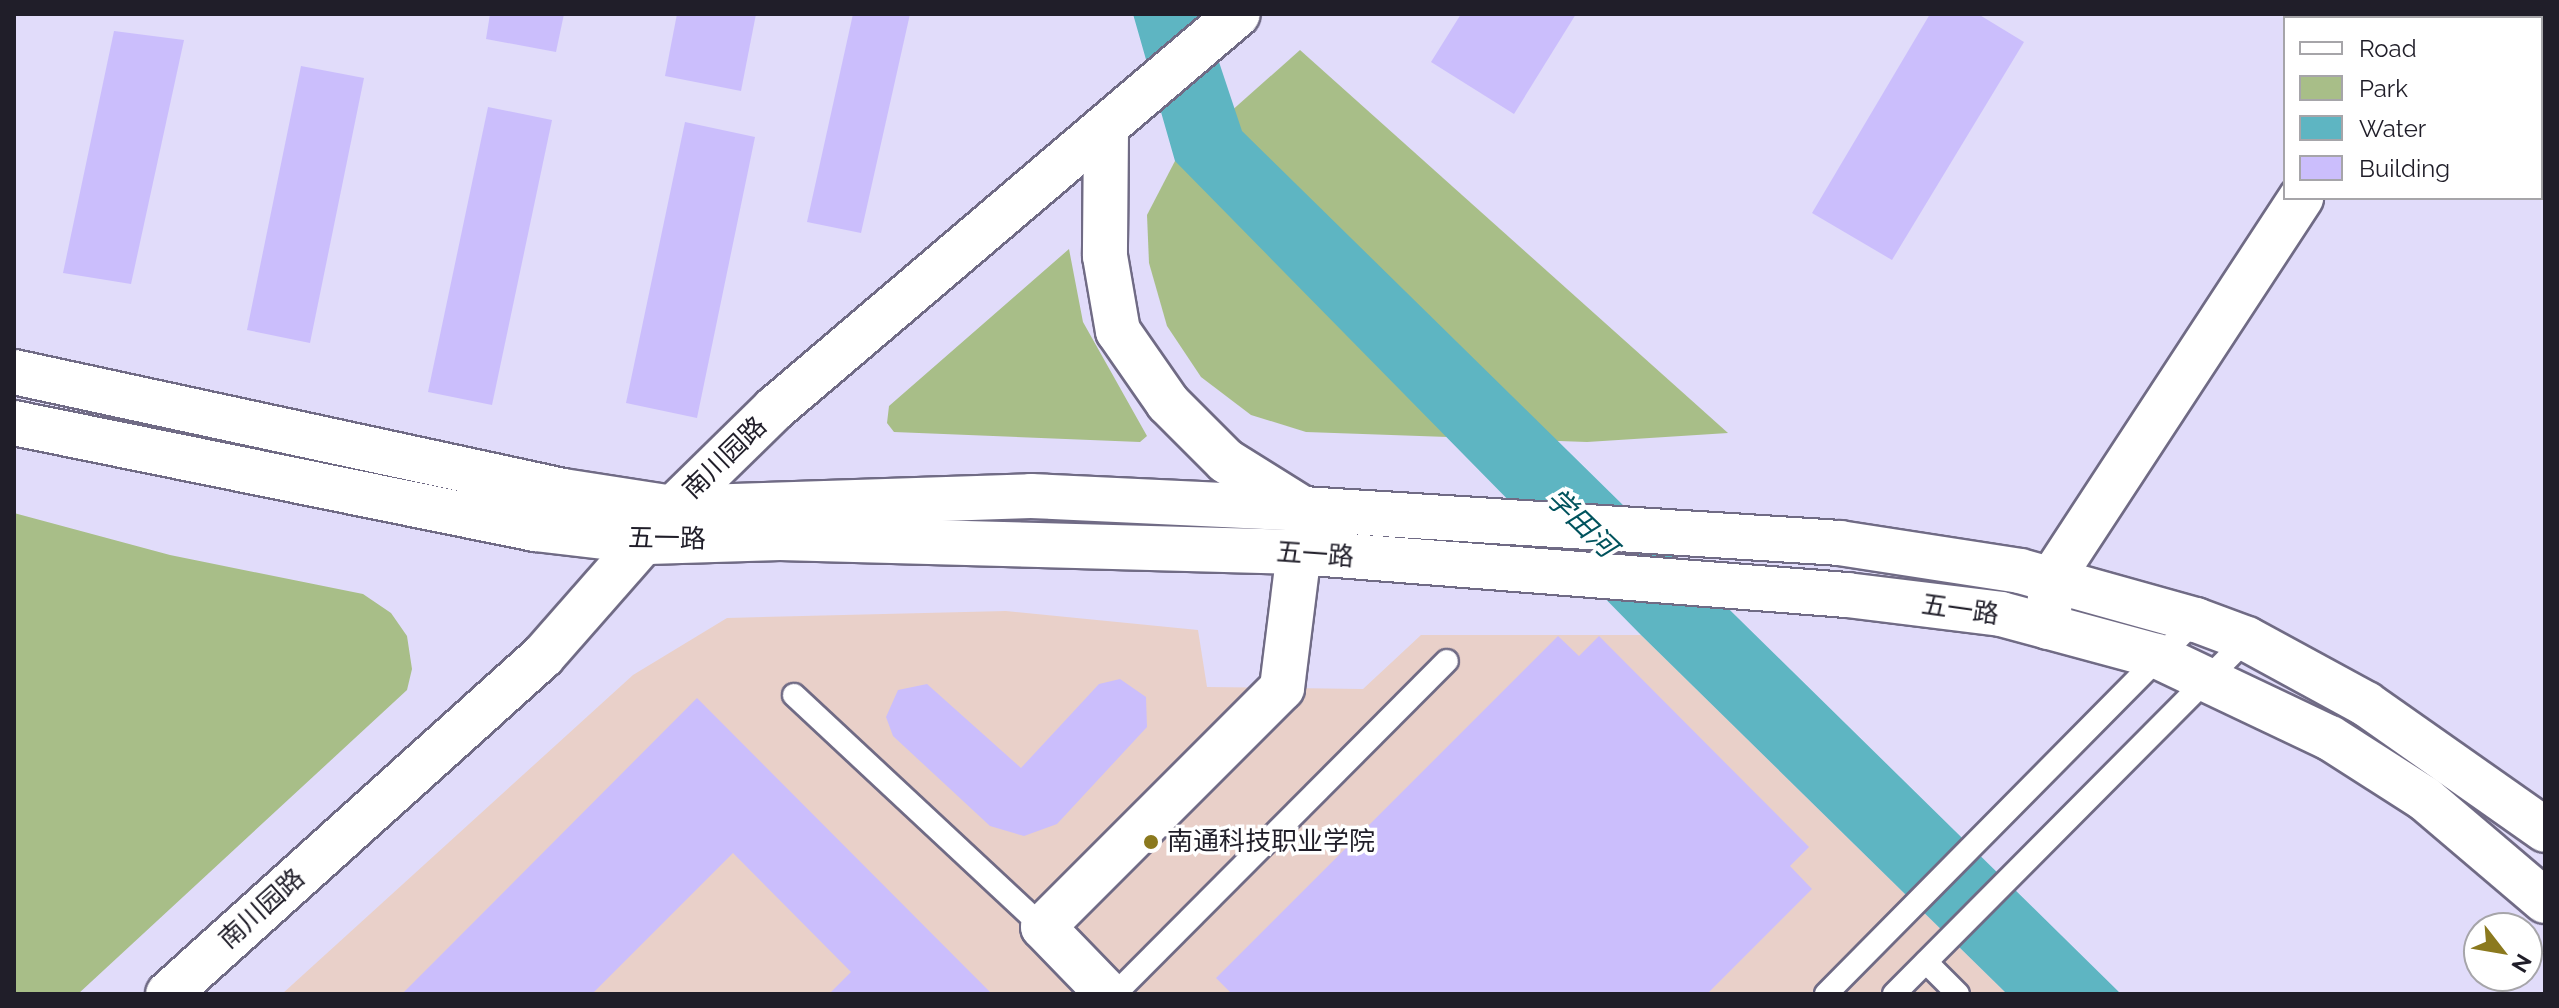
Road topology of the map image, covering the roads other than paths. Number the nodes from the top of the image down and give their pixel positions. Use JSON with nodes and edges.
{"nodes":[{"id":1,"x":1238,"y":14,"type":"edge"},
{"id":2,"x":1106,"y":131,"type":"junction"},
{"id":3,"x":2300,"y":200,"type":"edge"},
{"id":4,"x":14,"y":372,"type":"edge"},
{"id":5,"x":14,"y":423,"type":"edge"},
{"id":6,"x":1303,"y":509,"type":"junction"},
{"id":7,"x":661,"y":525,"type":"junction"},
{"id":8,"x":1299,"y":552,"type":"junction"},
{"id":9,"x":2051,"y":580,"type":"junction"},
{"id":10,"x":2196,"y":620,"type":"junction"},
{"id":11,"x":2048,"y":627,"type":"junction"},
{"id":12,"x":2247,"y":639,"type":"junction"},
{"id":13,"x":2157,"y":656,"type":"junction"},
{"id":14,"x":1447,"y":661,"type":"dead end"},
{"id":15,"x":2209,"y":678,"type":"junction"},
{"id":16,"x":794,"y":695,"type":"dead end"},
{"id":17,"x":2545,"y":830,"type":"edge"},
{"id":18,"x":2545,"y":901,"type":"edge"},
{"id":19,"x":1043,"y":927,"type":"junction"},
{"id":20,"x":1926,"y":962,"type":"junction"},
{"id":21,"x":168,"y":994,"type":"edge"},
{"id":22,"x":1108,"y":994,"type":"edge"},
{"id":23,"x":1115,"y":994,"type":"edge"},
{"id":24,"x":1826,"y":994,"type":"edge"},
{"id":25,"x":1894,"y":994,"type":"edge"},
{"id":26,"x":1958,"y":994,"type":"edge"}],
"edges":[{"from":1,"to":2,"type":"main road","name":"南川园路"},
{"from":2,"to":6,"type":"main road"},
{"from":2,"to":7,"type":"main road","name":"南川园路"},
{"from":3,"to":9,"type":"main road"},
{"from":4,"to":7,"type":"main road","name":"五一路"},
{"from":5,"to":7,"type":"main road","name":"五一路"},
{"from":6,"to":7,"type":"main road","name":"五一路"},
{"from":6,"to":9,"type":"main road","name":"五一路"},
{"from":7,"to":8,"type":"main road","name":"五一路"},
{"from":7,"to":21,"type":"main road","name":"南川园路"},
{"from":8,"to":11,"type":"main road","name":"五一路"},
{"from":8,"to":19,"type":"main road"},
{"from":9,"to":10,"type":"main road","name":"五一路"},
{"from":9,"to":11,"type":"main road"},
{"from":10,"to":12,"type":"main road","name":"五一路"},
{"from":10,"to":13,"type":"lane"},
{"from":11,"to":13,"type":"main road","name":"五一路"},
{"from":12,"to":15,"type":"lane"},
{"from":12,"to":17,"type":"main road","name":"五一路"},
{"from":13,"to":15,"type":"main road","name":"五一路"},
{"from":13,"to":24,"type":"lane"},
{"from":14,"to":23,"type":"lane"},
{"from":15,"to":18,"type":"main road","name":"五一路"},
{"from":15,"to":20,"type":"lane"},
{"from":16,"to":19,"type":"lane"},
{"from":19,"to":22,"type":"main road"},
{"from":20,"to":25,"type":"lane"},
{"from":20,"to":26,"type":"lane"}]}
